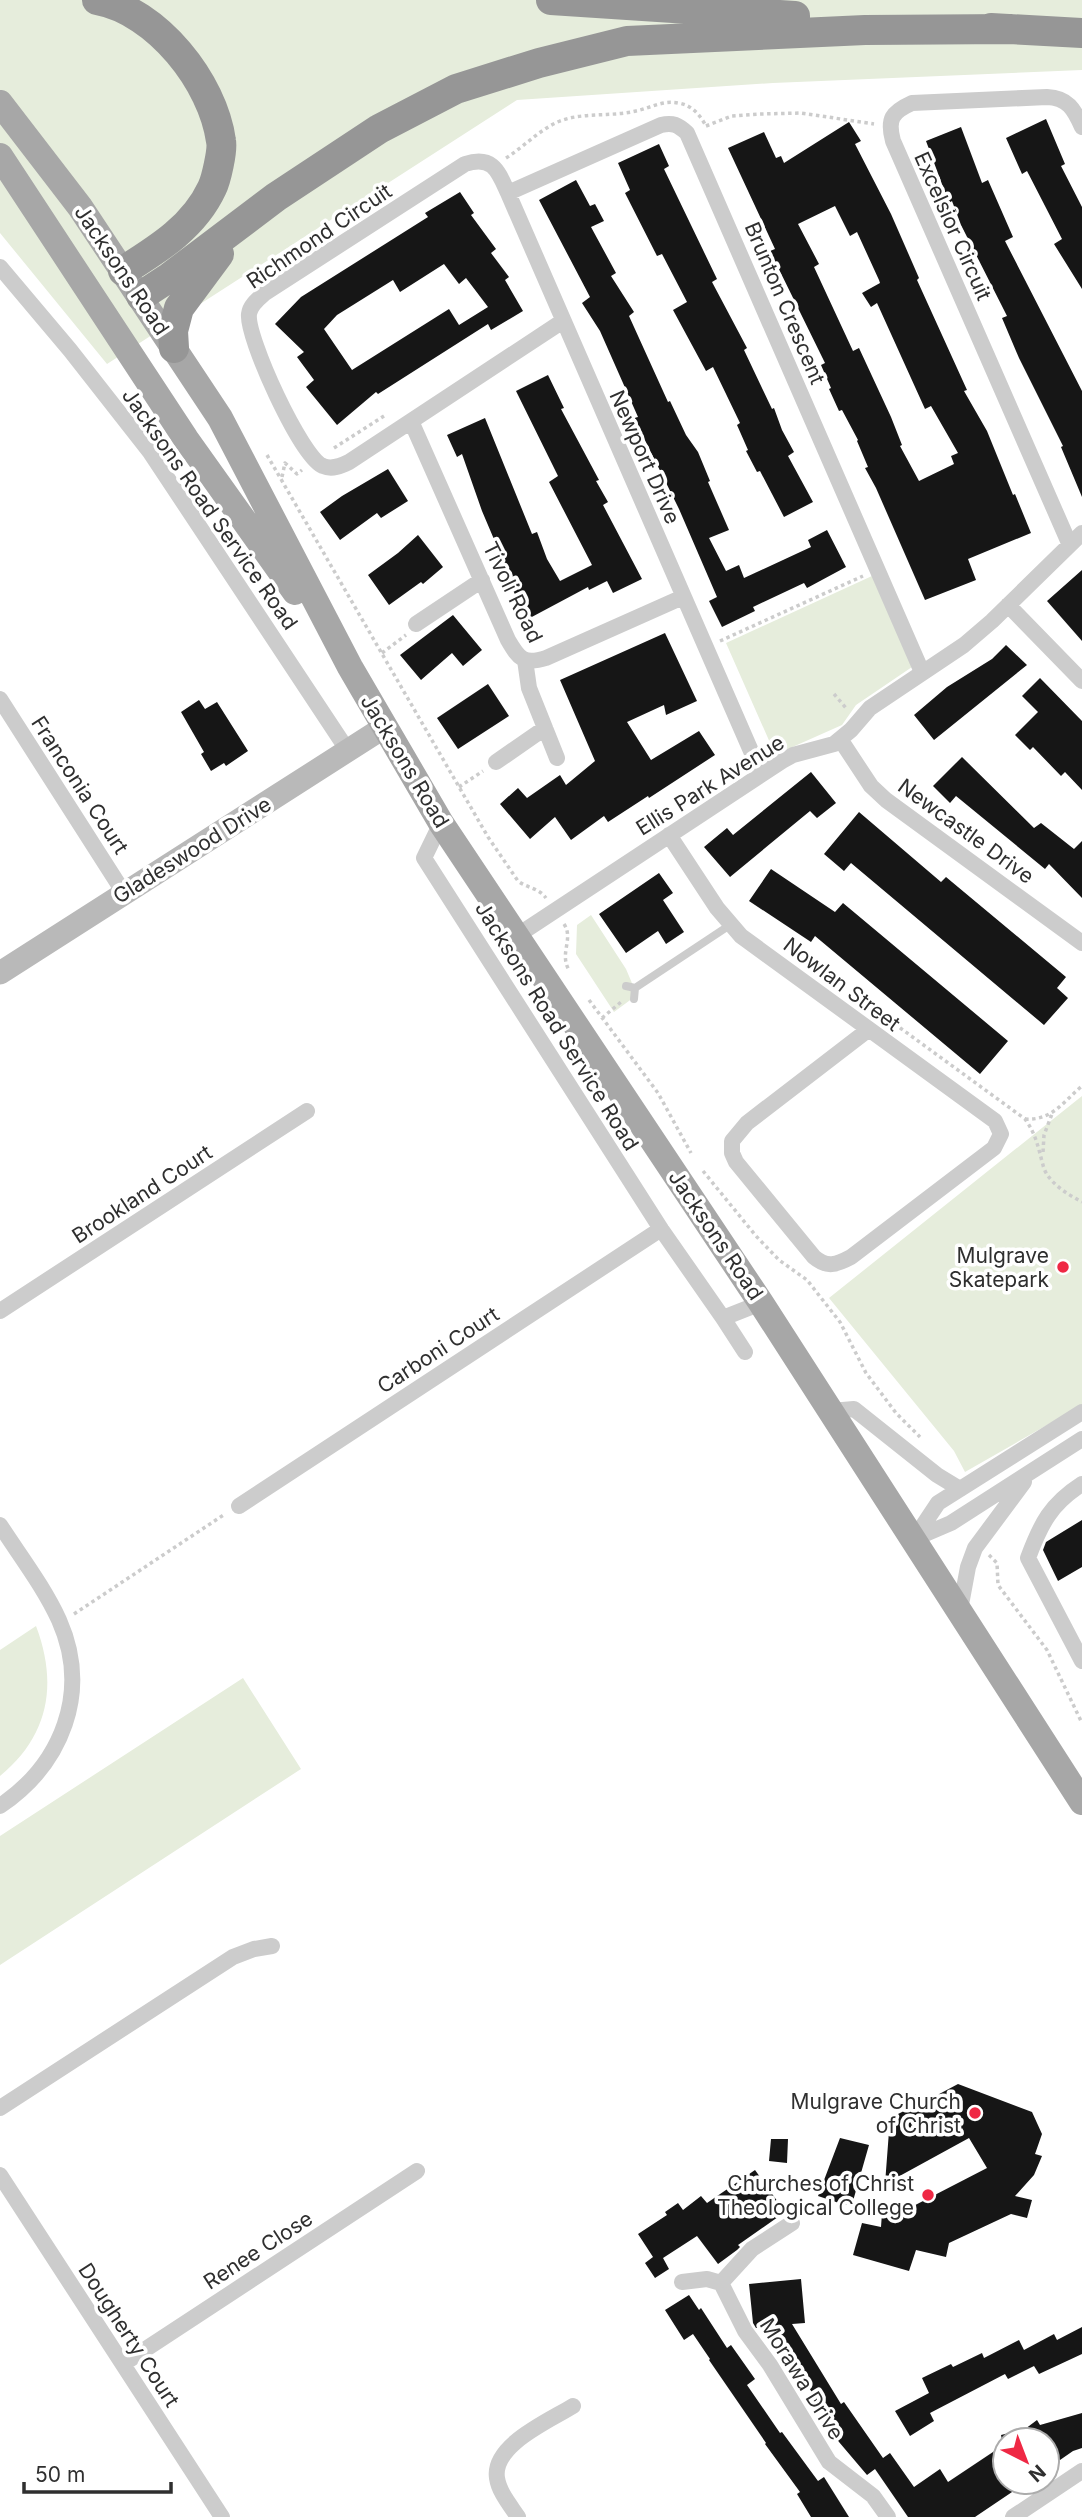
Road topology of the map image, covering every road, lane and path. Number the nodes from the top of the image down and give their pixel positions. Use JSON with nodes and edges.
{"nodes":[{"id":1,"x":97,"y":0,"type":"edge"},
{"id":2,"x":551,"y":0,"type":"edge"},
{"id":3,"x":1011,"y":29,"type":"junction"},
{"id":4,"x":1082,"y":33,"type":"edge"},
{"id":5,"x":0,"y":103,"type":"edge"},
{"id":6,"x":891,"y":125,"type":"junction"},
{"id":7,"x":706,"y":126,"type":"junction"},
{"id":8,"x":1082,"y":127,"type":"edge"},
{"id":9,"x":687,"y":133,"type":"junction"},
{"id":10,"x":0,"y":156,"type":"edge"},
{"id":11,"x":489,"y":164,"type":"junction"},
{"id":12,"x":508,"y":193,"type":"junction"},
{"id":13,"x":276,"y":197,"type":"junction"},
{"id":14,"x":0,"y":267,"type":"edge"},
{"id":15,"x":123,"y":271,"type":"junction"},
{"id":16,"x":92,"y":294,"type":"junction"},
{"id":17,"x":141,"y":296,"type":"junction"},
{"id":18,"x":108,"y":319,"type":"junction"},
{"id":19,"x":563,"y":321,"type":"junction"},
{"id":20,"x":174,"y":348,"type":"junction"},
{"id":21,"x":394,"y":409,"type":"dead end"},
{"id":22,"x":411,"y":421,"type":"junction"},
{"id":23,"x":316,"y":461,"type":"junction"},
{"id":24,"x":281,"y":478,"type":"dead end"},
{"id":25,"x":1076,"y":538,"type":"edge"},
{"id":26,"x":878,"y":569,"type":"junction"},
{"id":27,"x":482,"y":580,"type":"junction"},
{"id":28,"x":683,"y":597,"type":"junction"},
{"id":29,"x":1008,"y":605,"type":"junction"},
{"id":30,"x":415,"y":627,"type":"joint"},
{"id":31,"x":705,"y":648,"type":"junction"},
{"id":32,"x":382,"y":653,"type":"dead end"},
{"id":33,"x":525,"y":660,"type":"junction"},
{"id":34,"x":350,"y":667,"type":"junction"},
{"id":35,"x":922,"y":672,"type":"junction"},
{"id":36,"x":1082,"y":681,"type":"edge"},
{"id":37,"x":0,"y":699,"type":"edge"},
{"id":38,"x":383,"y":728,"type":"junction"},
{"id":39,"x":545,"y":728,"type":"junction"},
{"id":40,"x":840,"y":738,"type":"junction"},
{"id":41,"x":348,"y":751,"type":"junction"},
{"id":42,"x":557,"y":758,"type":"dead end"},
{"id":43,"x":496,"y":762,"type":"joint"},
{"id":44,"x":761,"y":774,"type":"junction"},
{"id":45,"x":459,"y":787,"type":"dead end"},
{"id":46,"x":441,"y":823,"type":"junction"},
{"id":47,"x":669,"y":835,"type":"junction"},
{"id":48,"x":124,"y":893,"type":"junction"},
{"id":49,"x":730,"y":925,"type":"junction"},
{"id":50,"x":516,"y":937,"type":"junction"},
{"id":51,"x":1082,"y":943,"type":"edge"},
{"id":52,"x":0,"y":973,"type":"edge"},
{"id":53,"x":631,"y":987,"type":"junction"},
{"id":54,"x":634,"y":999,"type":"dead end"},
{"id":55,"x":602,"y":1018,"type":"dead end"},
{"id":56,"x":868,"y":1030,"type":"junction"},
{"id":57,"x":1082,"y":1086,"type":"edge"},
{"id":58,"x":307,"y":1111,"type":"dead end"},
{"id":59,"x":1052,"y":1114,"type":"junction"},
{"id":60,"x":1025,"y":1119,"type":"dead end"},
{"id":61,"x":1042,"y":1156,"type":"dead end"},
{"id":62,"x":661,"y":1229,"type":"junction"},
{"id":63,"x":761,"y":1303,"type":"junction"},
{"id":64,"x":0,"y":1311,"type":"edge"},
{"id":65,"x":723,"y":1318,"type":"junction"},
{"id":66,"x":745,"y":1352,"type":"dead end"},
{"id":67,"x":831,"y":1411,"type":"junction"},
{"id":68,"x":1082,"y":1412,"type":"edge"},
{"id":69,"x":1082,"y":1439,"type":"edge"},
{"id":70,"x":1035,"y":1469,"type":"junction"},
{"id":71,"x":1082,"y":1484,"type":"edge"},
{"id":72,"x":960,"y":1489,"type":"junction"},
{"id":73,"x":239,"y":1506,"type":"joint"},
{"id":74,"x":0,"y":1525,"type":"edge"},
{"id":75,"x":914,"y":1539,"type":"junction"},
{"id":76,"x":960,"y":1610,"type":"junction"},
{"id":77,"x":60,"y":1622,"type":"junction"},
{"id":78,"x":1082,"y":1661,"type":"edge"},
{"id":79,"x":1082,"y":1802,"type":"edge"},
{"id":80,"x":0,"y":1806,"type":"edge"},
{"id":81,"x":272,"y":1946,"type":"dead end"},
{"id":82,"x":0,"y":2108,"type":"edge"},
{"id":83,"x":417,"y":2171,"type":"dead end"},
{"id":84,"x":0,"y":2175,"type":"edge"},
{"id":85,"x":792,"y":2223,"type":"dead end"},
{"id":86,"x":682,"y":2282,"type":"dead end"},
{"id":87,"x":721,"y":2283,"type":"junction"},
{"id":88,"x":122,"y":2364,"type":"junction"},
{"id":89,"x":573,"y":2406,"type":"dead end"},
{"id":90,"x":1082,"y":2471,"type":"edge"},
{"id":91,"x":222,"y":2517,"type":"edge"},
{"id":92,"x":518,"y":2517,"type":"edge"},
{"id":93,"x":888,"y":2517,"type":"edge"},
{"id":94,"x":1013,"y":2517,"type":"edge"}],
"edges":[{"from":1,"to":15,"type":"highway"},
{"from":2,"to":3,"type":"highway"},
{"from":3,"to":4,"type":"highway"},
{"from":3,"to":13,"type":"highway"},
{"from":5,"to":15,"type":"main road","name":"Jacksons Road"},
{"from":6,"to":7,"type":"path"},
{"from":6,"to":8,"type":"street"},
{"from":6,"to":25,"type":"street","name":"Excelsior Circuit"},
{"from":7,"to":9,"type":"path"},
{"from":7,"to":11,"type":"path"},
{"from":9,"to":12,"type":"street"},
{"from":9,"to":26,"type":"street","name":"Brunton Crescent"},
{"from":10,"to":16,"type":"main road","name":"Jacksons Road"},
{"from":11,"to":12,"type":"street","name":"Newport Drive"},
{"from":11,"to":23,"type":"street","name":"Richmond Circuit"},
{"from":12,"to":19,"type":"street","name":"Newport Drive"},
{"from":13,"to":17,"type":"highway"},
{"from":13,"to":20,"type":"highway"},
{"from":14,"to":41,"type":"street","name":"Jacksons Road Service Road"},
{"from":15,"to":16,"type":"main road"},
{"from":15,"to":17,"type":"main road","name":"Jacksons Road"},
{"from":16,"to":18,"type":"main road","name":"Jacksons Road"},
{"from":17,"to":18,"type":"main road"},
{"from":17,"to":20,"type":"main road","name":"Jacksons Road"},
{"from":18,"to":34,"type":"main road","name":"Jacksons Road"},
{"from":19,"to":22,"type":"street"},
{"from":19,"to":28,"type":"street","name":"Newport Drive"},
{"from":20,"to":34,"type":"main road","name":"Jacksons Road"},
{"from":21,"to":23,"type":"path"},
{"from":22,"to":23,"type":"street"},
{"from":22,"to":27,"type":"street","name":"Tivoli Road"},
{"from":23,"to":24,"type":"path"},
{"from":25,"to":29,"type":"street","name":"Ellis Park Avenue"},
{"from":26,"to":31,"type":"path"},
{"from":26,"to":35,"type":"street","name":"Brunton Crescent"},
{"from":27,"to":30,"type":"street"},
{"from":27,"to":33,"type":"street","name":"Tivoli Road"},
{"from":28,"to":31,"type":"street","name":"Newport Drive"},
{"from":28,"to":33,"type":"street","name":"Tivoli Road"},
{"from":29,"to":35,"type":"street","name":"Ellis Park Avenue"},
{"from":29,"to":36,"type":"street"},
{"from":30,"to":32,"type":"path"},
{"from":31,"to":44,"type":"street","name":"Newport Drive"},
{"from":33,"to":39,"type":"street"},
{"from":34,"to":38,"type":"main road","name":"Jacksons Road"},
{"from":35,"to":40,"type":"street","name":"Ellis Park Avenue"},
{"from":37,"to":48,"type":"street","name":"Franconia Court"},
{"from":38,"to":41,"type":"street","name":"Gladeswood Drive"},
{"from":38,"to":46,"type":"main road","name":"Jacksons Road"},
{"from":39,"to":42,"type":"street"},
{"from":39,"to":43,"type":"street"},
{"from":40,"to":44,"type":"street","name":"Ellis Park Avenue"},
{"from":40,"to":51,"type":"street","name":"Newcastle Drive"},
{"from":41,"to":48,"type":"street","name":"Gladeswood Drive"},
{"from":43,"to":45,"type":"path"},
{"from":44,"to":47,"type":"street","name":"Ellis Park Avenue"},
{"from":46,"to":50,"type":"main road","name":"Jacksons Road"},
{"from":46,"to":62,"type":"street","name":"Jacksons Road Service Road"},
{"from":47,"to":49,"type":"street","name":"Nowlan Street"},
{"from":47,"to":50,"type":"street","name":"Ellis Park Avenue"},
{"from":48,"to":52,"type":"street","name":"Gladeswood Drive"},
{"from":49,"to":53,"type":"lane"},
{"from":49,"to":56,"type":"street","name":"Nowlan Street"},
{"from":50,"to":63,"type":"main road","name":"Jacksons Road"},
{"from":53,"to":54,"type":"lane"},
{"from":53,"to":55,"type":"path"},
{"from":56,"to":56,"type":"street","name":"Nowlan Street"},
{"from":57,"to":59,"type":"path"},
{"from":58,"to":64,"type":"street","name":"Brookland Court"},
{"from":59,"to":60,"type":"path"},
{"from":59,"to":61,"type":"path"},
{"from":62,"to":65,"type":"street","name":"Jacksons Road Service Road"},
{"from":62,"to":73,"type":"street","name":"Carboni Court"},
{"from":63,"to":65,"type":"street"},
{"from":63,"to":67,"type":"main road","name":"Jacksons Road"},
{"from":65,"to":66,"type":"street","name":"Jacksons Road Service Road"},
{"from":67,"to":72,"type":"street"},
{"from":67,"to":75,"type":"main road","name":"Jacksons Road"},
{"from":68,"to":72,"type":"street"},
{"from":69,"to":70,"type":"street"},
{"from":70,"to":75,"type":"street"},
{"from":70,"to":76,"type":"street"},
{"from":71,"to":78,"type":"street"},
{"from":72,"to":75,"type":"street"},
{"from":73,"to":77,"type":"path"},
{"from":74,"to":77,"type":"street"},
{"from":75,"to":76,"type":"main road","name":"Jacksons Road"},
{"from":76,"to":79,"type":"main road","name":"Jacksons Road"},
{"from":77,"to":80,"type":"street"},
{"from":81,"to":82,"type":"street"},
{"from":83,"to":88,"type":"street","name":"Renee Close"},
{"from":84,"to":88,"type":"street","name":"Dougherty Court"},
{"from":85,"to":87,"type":"street"},
{"from":86,"to":87,"type":"street"},
{"from":87,"to":93,"type":"street","name":"Morawa Drive"},
{"from":88,"to":91,"type":"street","name":"Dougherty Court"},
{"from":89,"to":92,"type":"street"},
{"from":90,"to":94,"type":"street"}]}
